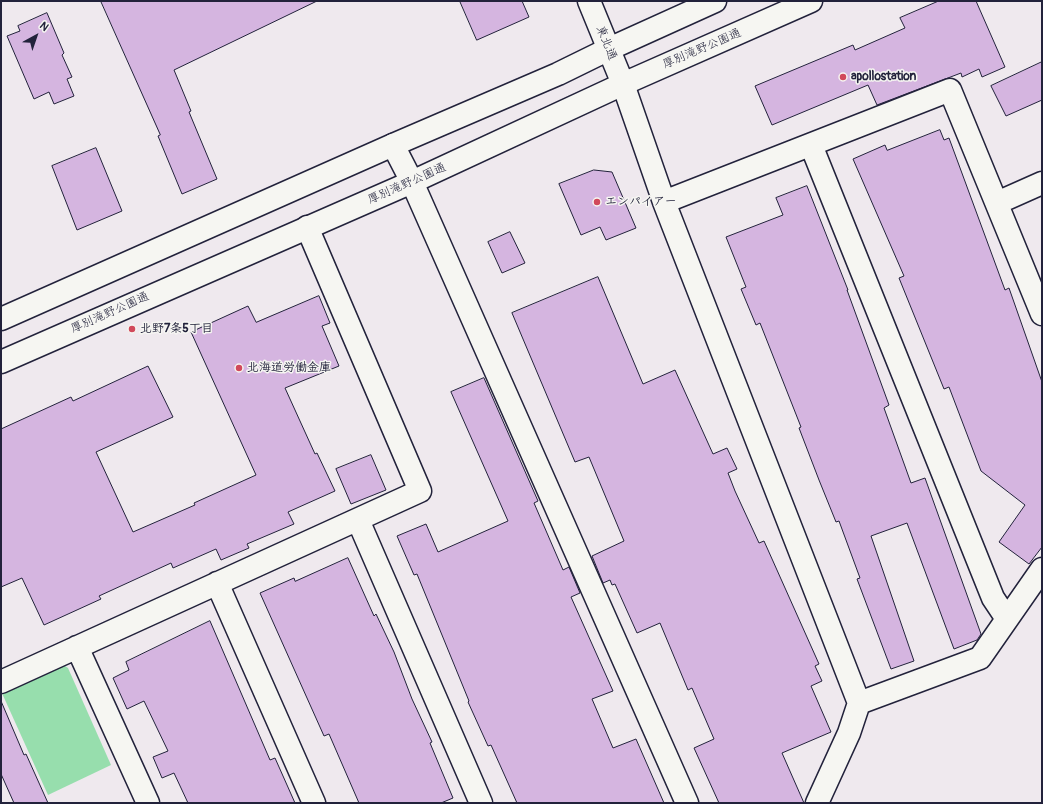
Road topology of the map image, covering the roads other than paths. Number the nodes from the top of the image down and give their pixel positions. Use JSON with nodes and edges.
{"nodes":[{"id":1,"x":589,"y":1,"type":"edge"},
{"id":2,"x":715,"y":1,"type":"edge"},
{"id":3,"x":811,"y":1,"type":"edge"},
{"id":4,"x":609,"y":48,"type":"junction"},
{"id":5,"x":623,"y":84,"type":"junction"},
{"id":6,"x":393,"y":144,"type":"junction"},
{"id":7,"x":811,"y":144,"type":"junction"},
{"id":8,"x":412,"y":182,"type":"junction"},
{"id":9,"x":1042,"y":183,"type":"edge"},
{"id":10,"x":664,"y":202,"type":"junction"},
{"id":11,"x":997,"y":203,"type":"junction"},
{"id":12,"x":307,"y":228,"type":"junction"},
{"id":13,"x":1042,"y":314,"type":"edge"},
{"id":14,"x":1,"y":319,"type":"edge"},
{"id":15,"x":1,"y":362,"type":"edge"},
{"id":16,"x":358,"y":520,"type":"junction"},
{"id":17,"x":1042,"y":569,"type":"edge"},
{"id":18,"x":217,"y":583,"type":"junction"},
{"id":19,"x":1007,"y":619,"type":"junction"},
{"id":20,"x":77,"y":647,"type":"junction"},
{"id":21,"x":1,"y":682,"type":"edge"},
{"id":22,"x":859,"y":703,"type":"junction"},
{"id":23,"x":148,"y":803,"type":"edge"},
{"id":24,"x":314,"y":803,"type":"edge"},
{"id":25,"x":481,"y":803,"type":"edge"},
{"id":26,"x":687,"y":803,"type":"edge"},
{"id":27,"x":817,"y":803,"type":"edge"}],
"edges":[{"from":1,"to":4,"type":"street","name":"東北通"},
{"from":2,"to":4,"type":"street"},
{"from":3,"to":5,"type":"street","name":"厚別滝野公園通"},
{"from":4,"to":5,"type":"street","name":"東北通"},
{"from":4,"to":6,"type":"street"},
{"from":5,"to":8,"type":"street","name":"厚別滝野公園通"},
{"from":5,"to":10,"type":"street","name":"東北通"},
{"from":6,"to":8,"type":"street"},
{"from":6,"to":14,"type":"street"},
{"from":7,"to":10,"type":"street"},
{"from":7,"to":11,"type":"street"},
{"from":7,"to":19,"type":"street"},
{"from":8,"to":12,"type":"street","name":"厚別滝野公園通"},
{"from":8,"to":26,"type":"street"},
{"from":9,"to":11,"type":"street"},
{"from":10,"to":22,"type":"street","name":"東北通"},
{"from":11,"to":13,"type":"street"},
{"from":12,"to":15,"type":"street","name":"厚別滝野公園通"},
{"from":12,"to":16,"type":"street"},
{"from":16,"to":18,"type":"street"},
{"from":16,"to":25,"type":"street"},
{"from":17,"to":19,"type":"street"},
{"from":18,"to":20,"type":"street"},
{"from":18,"to":24,"type":"street"},
{"from":19,"to":22,"type":"street"},
{"from":20,"to":21,"type":"street"},
{"from":20,"to":23,"type":"street"},
{"from":22,"to":27,"type":"street"}]}
